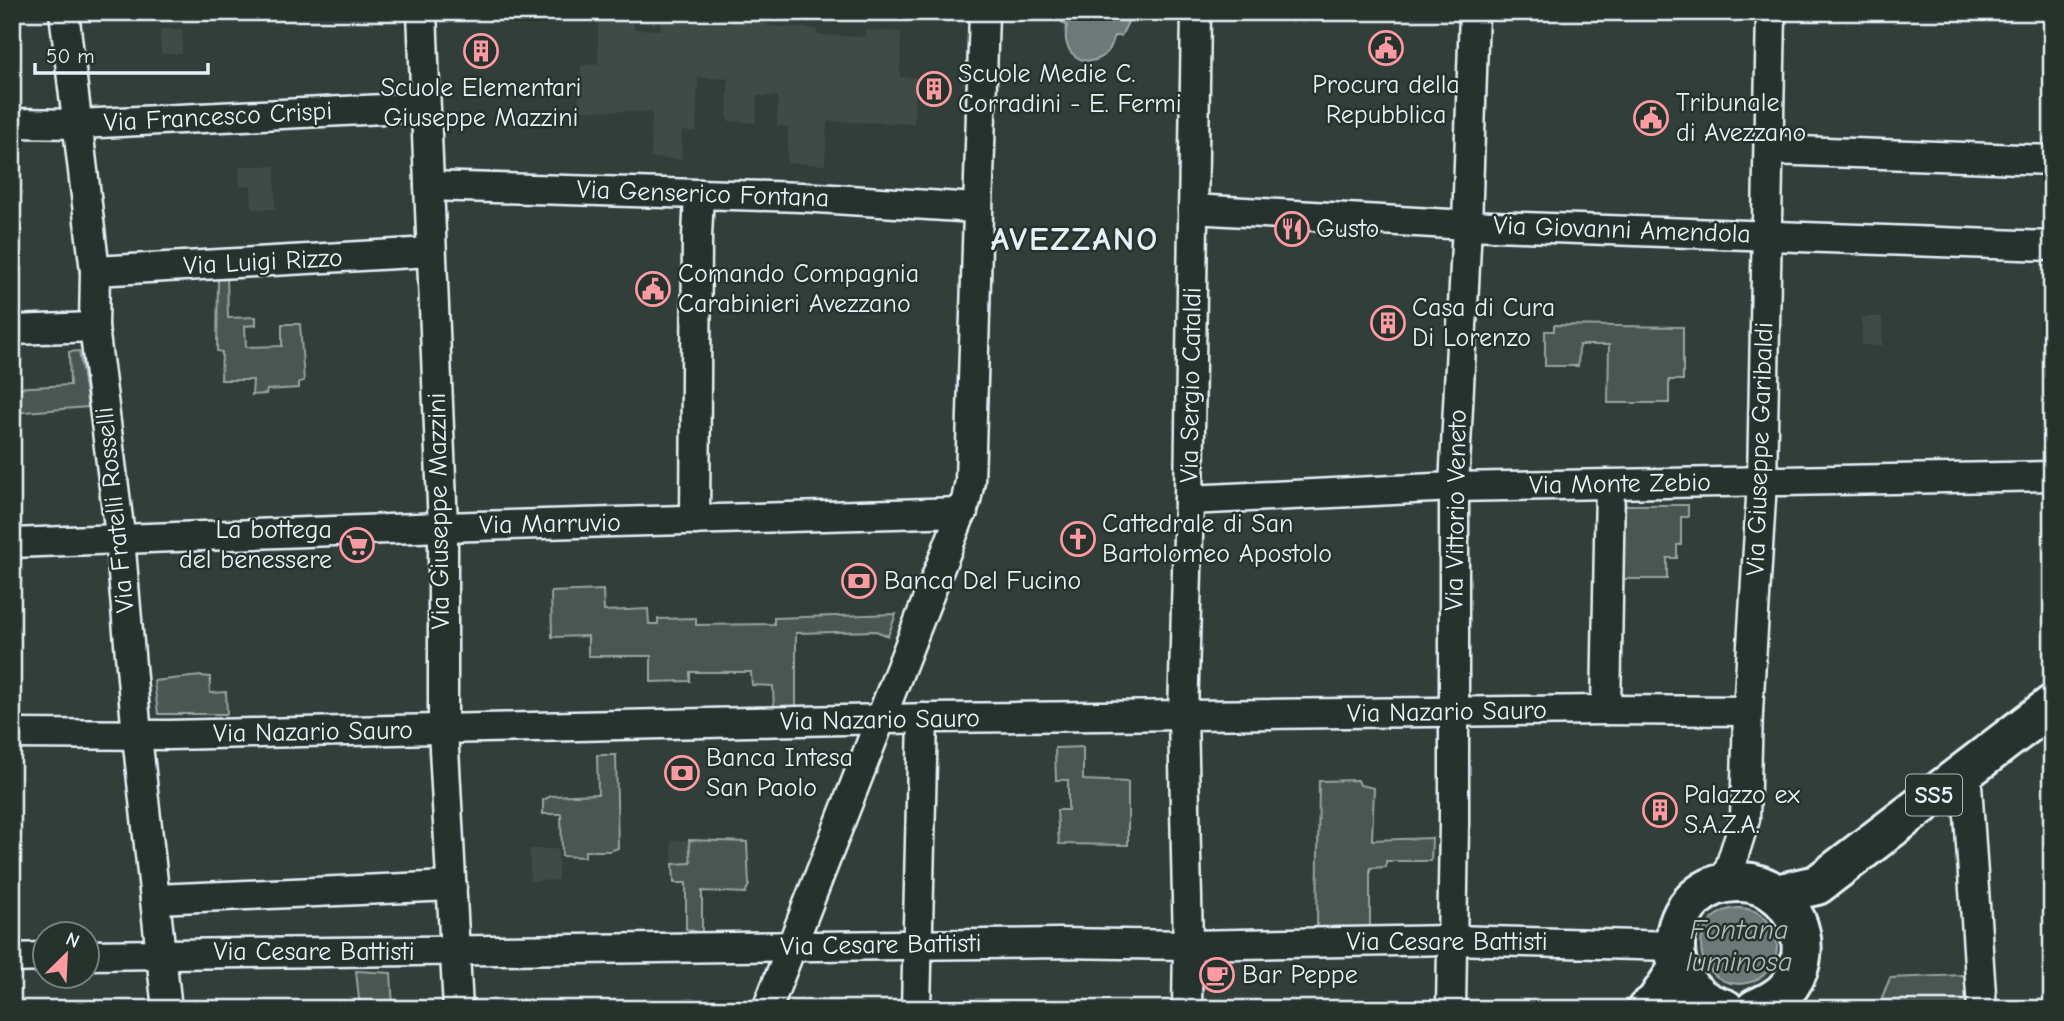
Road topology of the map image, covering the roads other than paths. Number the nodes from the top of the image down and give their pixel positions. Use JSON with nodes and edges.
{"nodes":[{"id":1,"x":64,"y":12,"type":"edge"},
{"id":2,"x":422,"y":12,"type":"edge"},
{"id":3,"x":984,"y":12,"type":"edge"},
{"id":4,"x":1196,"y":12,"type":"edge"},
{"id":5,"x":1474,"y":12,"type":"edge"},
{"id":6,"x":1772,"y":12,"type":"edge"},
{"id":7,"x":425,"y":107,"type":"junction"},
{"id":8,"x":12,"y":123,"type":"edge"},
{"id":9,"x":78,"y":124,"type":"junction"},
{"id":10,"x":1769,"y":150,"type":"junction"},
{"id":11,"x":2052,"y":160,"type":"edge"},
{"id":12,"x":429,"y":186,"type":"junction"},
{"id":13,"x":699,"y":194,"type":"junction"},
{"id":14,"x":976,"y":208,"type":"junction"},
{"id":15,"x":1193,"y":209,"type":"junction"},
{"id":16,"x":1467,"y":225,"type":"junction"},
{"id":17,"x":1766,"y":235,"type":"junction"},
{"id":18,"x":2052,"y":246,"type":"edge"},
{"id":19,"x":430,"y":252,"type":"junction"},
{"id":20,"x":95,"y":271,"type":"junction"},
{"id":21,"x":93,"y":327,"type":"junction"},
{"id":22,"x":12,"y":330,"type":"edge"},
{"id":23,"x":2052,"y":476,"type":"edge"},
{"id":24,"x":1762,"y":482,"type":"junction"},
{"id":25,"x":1610,"y":485,"type":"junction"},
{"id":26,"x":1454,"y":488,"type":"junction"},
{"id":27,"x":1189,"y":500,"type":"junction"},
{"id":28,"x":962,"y":512,"type":"junction"},
{"id":29,"x":695,"y":520,"type":"junction"},
{"id":30,"x":443,"y":527,"type":"junction"},
{"id":31,"x":120,"y":538,"type":"junction"},
{"id":32,"x":12,"y":543,"type":"edge"},
{"id":33,"x":2052,"y":705,"type":"edge"},
{"id":34,"x":1606,"y":709,"type":"junction"},
{"id":35,"x":1748,"y":711,"type":"junction"},
{"id":36,"x":1454,"y":713,"type":"junction"},
{"id":37,"x":1183,"y":715,"type":"junction"},
{"id":38,"x":923,"y":718,"type":"junction"},
{"id":39,"x":881,"y":720,"type":"junction"},
{"id":40,"x":443,"y":730,"type":"junction"},
{"id":41,"x":12,"y":734,"type":"edge"},
{"id":42,"x":137,"y":736,"type":"junction"},
{"id":43,"x":1966,"y":770,"type":"junction"},
{"id":44,"x":1725,"y":883,"type":"junction"},
{"id":45,"x":1817,"y":885,"type":"junction"},
{"id":46,"x":452,"y":886,"type":"junction"},
{"id":47,"x":1776,"y":894,"type":"junction"},
{"id":48,"x":155,"y":899,"type":"junction"},
{"id":49,"x":1800,"y":928,"type":"junction"},
{"id":50,"x":1451,"y":940,"type":"junction"},
{"id":51,"x":1188,"y":945,"type":"junction"},
{"id":52,"x":793,"y":946,"type":"junction"},
{"id":53,"x":918,"y":946,"type":"junction"},
{"id":54,"x":456,"y":950,"type":"junction"},
{"id":55,"x":160,"y":953,"type":"junction"},
{"id":56,"x":102,"y":955,"type":"edge"},
{"id":57,"x":32,"y":957,"type":"edge"},
{"id":58,"x":12,"y":958,"type":"edge"},
{"id":59,"x":1693,"y":979,"type":"edge"},
{"id":60,"x":1651,"y":1005,"type":"edge"},
{"id":61,"x":167,"y":1009,"type":"edge"},
{"id":62,"x":458,"y":1009,"type":"edge"},
{"id":63,"x":767,"y":1009,"type":"edge"},
{"id":64,"x":916,"y":1009,"type":"edge"},
{"id":65,"x":1187,"y":1009,"type":"edge"},
{"id":66,"x":1451,"y":1009,"type":"edge"},
{"id":67,"x":1755,"y":1009,"type":"edge"},
{"id":68,"x":1982,"y":1009,"type":"edge"}],
"edges":[{"from":1,"to":9,"type":"street","name":"Via Fratelli Rosselli"},
{"from":2,"to":7,"type":"street","name":"Via Giuseppe Mazzini"},
{"from":3,"to":14,"type":"street"},
{"from":4,"to":15,"type":"street","name":"Via Sergio Cataldi"},
{"from":5,"to":16,"type":"street","name":"Via Vittorio Veneto"},
{"from":6,"to":10,"type":"street","name":"Via Giuseppe Garibaldi"},
{"from":7,"to":9,"type":"street","name":"Via Francesco Crispi"},
{"from":7,"to":12,"type":"street","name":"Via Giuseppe Mazzini"},
{"from":8,"to":9,"type":"street","name":"Via Francesco Crispi"},
{"from":9,"to":20,"type":"street","name":"Via Fratelli Rosselli"},
{"from":10,"to":11,"type":"street"},
{"from":10,"to":17,"type":"street","name":"Via Giuseppe Garibaldi"},
{"from":12,"to":13,"type":"street","name":"Via Genserico Fontana"},
{"from":12,"to":19,"type":"street","name":"Via Giuseppe Mazzini"},
{"from":13,"to":14,"type":"street","name":"Via Genserico Fontana"},
{"from":13,"to":29,"type":"street"},
{"from":14,"to":28,"type":"street"},
{"from":15,"to":16,"type":"street","name":"Via Giovanni Amendola"},
{"from":15,"to":27,"type":"street","name":"Via Sergio Cataldi"},
{"from":16,"to":17,"type":"street","name":"Via Giovanni Amendola"},
{"from":16,"to":26,"type":"street","name":"Via Vittorio Veneto"},
{"from":17,"to":18,"type":"street","name":"Via Giovanni Amendola"},
{"from":17,"to":24,"type":"street","name":"Via Giuseppe Garibaldi"},
{"from":19,"to":20,"type":"street","name":"Via Luigi Rizzo"},
{"from":19,"to":30,"type":"street","name":"Via Giuseppe Mazzini"},
{"from":20,"to":21,"type":"street","name":"Via Fratelli Rosselli"},
{"from":21,"to":22,"type":"street"},
{"from":21,"to":31,"type":"street","name":"Via Fratelli Rosselli"},
{"from":23,"to":24,"type":"street","name":"Via Monte Zebio"},
{"from":24,"to":25,"type":"street","name":"Via Monte Zebio"},
{"from":24,"to":35,"type":"street","name":"Via Giuseppe Garibaldi"},
{"from":25,"to":26,"type":"street","name":"Via Monte Zebio"},
{"from":25,"to":34,"type":"street"},
{"from":26,"to":27,"type":"street","name":"Via Monte Zebio"},
{"from":26,"to":36,"type":"street","name":"Via Vittorio Veneto"},
{"from":27,"to":37,"type":"street","name":"Via Sergio Cataldi"},
{"from":28,"to":29,"type":"street","name":"Via Marruvio"},
{"from":28,"to":39,"type":"street"},
{"from":29,"to":30,"type":"street","name":"Via Marruvio"},
{"from":30,"to":31,"type":"street","name":"Via Marruvio"},
{"from":30,"to":40,"type":"street","name":"Via Giuseppe Mazzini"},
{"from":31,"to":32,"type":"street","name":"Via Marruvio"},
{"from":31,"to":42,"type":"street","name":"Via Fratelli Rosselli"},
{"from":33,"to":43,"type":"main road","number":"SS5"},
{"from":34,"to":35,"type":"street","name":"Via Nazario Sauro"},
{"from":34,"to":36,"type":"street","name":"Via Nazario Sauro"},
{"from":35,"to":44,"type":"street","name":"Via Giuseppe Garibaldi"},
{"from":36,"to":37,"type":"street","name":"Via Nazario Sauro"},
{"from":36,"to":50,"type":"street","name":"Via Vittorio Veneto"},
{"from":37,"to":38,"type":"street","name":"Via Nazario Sauro"},
{"from":37,"to":51,"type":"street","name":"Via Sergio Cataldi"},
{"from":38,"to":39,"type":"street","name":"Via Nazario Sauro"},
{"from":38,"to":53,"type":"street"},
{"from":39,"to":40,"type":"street","name":"Via Nazario Sauro"},
{"from":39,"to":52,"type":"street"},
{"from":40,"to":42,"type":"street","name":"Via Nazario Sauro"},
{"from":40,"to":46,"type":"street","name":"Via Giuseppe Mazzini"},
{"from":41,"to":42,"type":"street","name":"Via Nazario Sauro"},
{"from":42,"to":48,"type":"street","name":"Via Fratelli Rosselli"},
{"from":43,"to":45,"type":"main road","number":"SS5"},
{"from":43,"to":68,"type":"street"},
{"from":44,"to":47,"type":"main road"},
{"from":44,"to":59,"type":"main road"},
{"from":45,"to":47,"type":"main road","number":"SS5"},
{"from":45,"to":49,"type":"main road"},
{"from":46,"to":48,"type":"street"},
{"from":46,"to":54,"type":"street","name":"Via Giuseppe Mazzini"},
{"from":47,"to":49,"type":"main road"},
{"from":48,"to":55,"type":"street","name":"Via Fratelli Rosselli"},
{"from":49,"to":67,"type":"main road"},
{"from":50,"to":51,"type":"street","name":"Via Cesare Battisti"},
{"from":50,"to":59,"type":"street","name":"Via Cesare Battisti"},
{"from":50,"to":66,"type":"street","name":"Via Vittorio Veneto"},
{"from":51,"to":53,"type":"street","name":"Via Cesare Battisti"},
{"from":51,"to":65,"type":"street","name":"Via Sergio Cataldi"},
{"from":52,"to":53,"type":"street","name":"Via Cesare Battisti"},
{"from":52,"to":54,"type":"street","name":"Via Cesare Battisti"},
{"from":52,"to":63,"type":"street"},
{"from":53,"to":64,"type":"street"},
{"from":54,"to":55,"type":"street","name":"Via Cesare Battisti"},
{"from":54,"to":62,"type":"street","name":"Via Giuseppe Mazzini"},
{"from":55,"to":56,"type":"street","name":"Via Cesare Battisti"},
{"from":55,"to":61,"type":"street","name":"Via Fratelli Rosselli"},
{"from":57,"to":58,"type":"street"},
{"from":59,"to":60,"type":"main road"}]}
